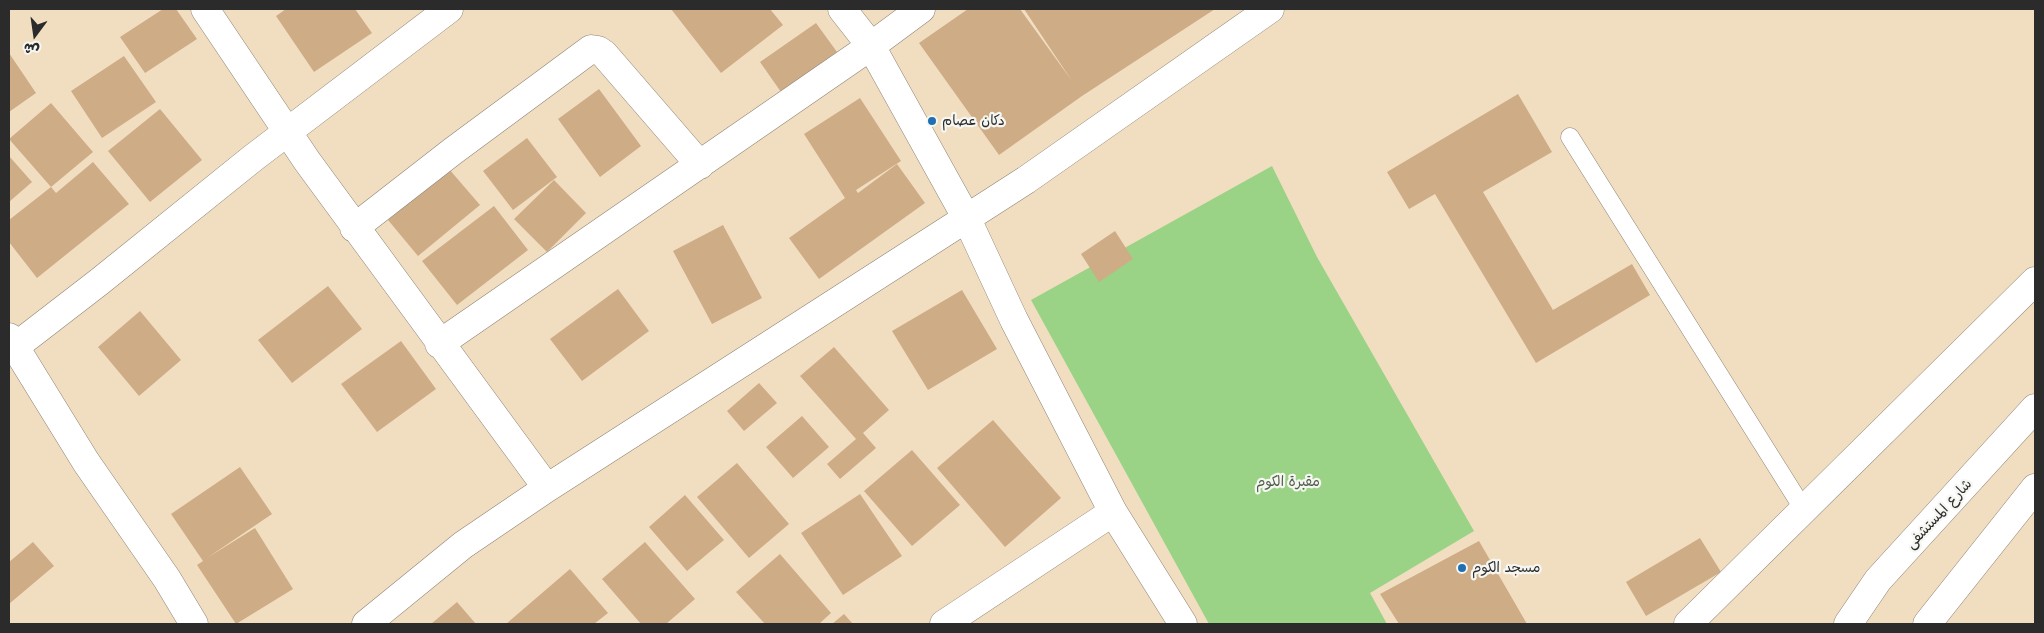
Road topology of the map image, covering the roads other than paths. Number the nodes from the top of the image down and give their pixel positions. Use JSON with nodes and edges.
{"nodes":[{"id":1,"x":205,"y":9,"type":"edge"},
{"id":2,"x":450,"y":9,"type":"edge"},
{"id":3,"x":842,"y":9,"type":"edge"},
{"id":4,"x":921,"y":9,"type":"edge"},
{"id":5,"x":1270,"y":9,"type":"edge"},
{"id":6,"x":871,"y":46,"type":"junction"},
{"id":7,"x":287,"y":132,"type":"junction"},
{"id":8,"x":1570,"y":137,"type":"dead end"},
{"id":9,"x":700,"y":165,"type":"junction"},
{"id":10,"x":967,"y":219,"type":"junction"},
{"id":11,"x":354,"y":228,"type":"junction"},
{"id":12,"x":2035,"y":282,"type":"edge"},
{"id":13,"x":12,"y":342,"type":"edge"},
{"id":14,"x":439,"y":344,"type":"junction"},
{"id":15,"x":2035,"y":408,"type":"edge"},
{"id":16,"x":547,"y":488,"type":"junction"},
{"id":17,"x":2035,"y":488,"type":"edge"},
{"id":18,"x":1804,"y":510,"type":"junction"},
{"id":19,"x":1113,"y":512,"type":"junction"},
{"id":20,"x":194,"y":624,"type":"edge"},
{"id":21,"x":366,"y":624,"type":"edge"},
{"id":22,"x":944,"y":624,"type":"edge"},
{"id":23,"x":1183,"y":624,"type":"edge"},
{"id":24,"x":1688,"y":624,"type":"edge"},
{"id":25,"x":1848,"y":624,"type":"edge"},
{"id":26,"x":1927,"y":624,"type":"edge"}],
"edges":[{"from":1,"to":7,"type":"street"},
{"from":2,"to":7,"type":"street"},
{"from":3,"to":6,"type":"street"},
{"from":4,"to":6,"type":"street"},
{"from":5,"to":10,"type":"street"},
{"from":6,"to":9,"type":"street"},
{"from":6,"to":10,"type":"street"},
{"from":7,"to":11,"type":"street"},
{"from":7,"to":13,"type":"street"},
{"from":8,"to":18,"type":"lane"},
{"from":9,"to":11,"type":"street"},
{"from":9,"to":14,"type":"street"},
{"from":10,"to":16,"type":"street"},
{"from":10,"to":19,"type":"street"},
{"from":11,"to":14,"type":"street"},
{"from":12,"to":18,"type":"street"},
{"from":13,"to":20,"type":"street"},
{"from":14,"to":16,"type":"street"},
{"from":15,"to":25,"type":"street","name":"شارع المستشفى"},
{"from":16,"to":21,"type":"street"},
{"from":17,"to":26,"type":"street"},
{"from":18,"to":24,"type":"street"},
{"from":19,"to":22,"type":"street"},
{"from":19,"to":23,"type":"street"}]}
